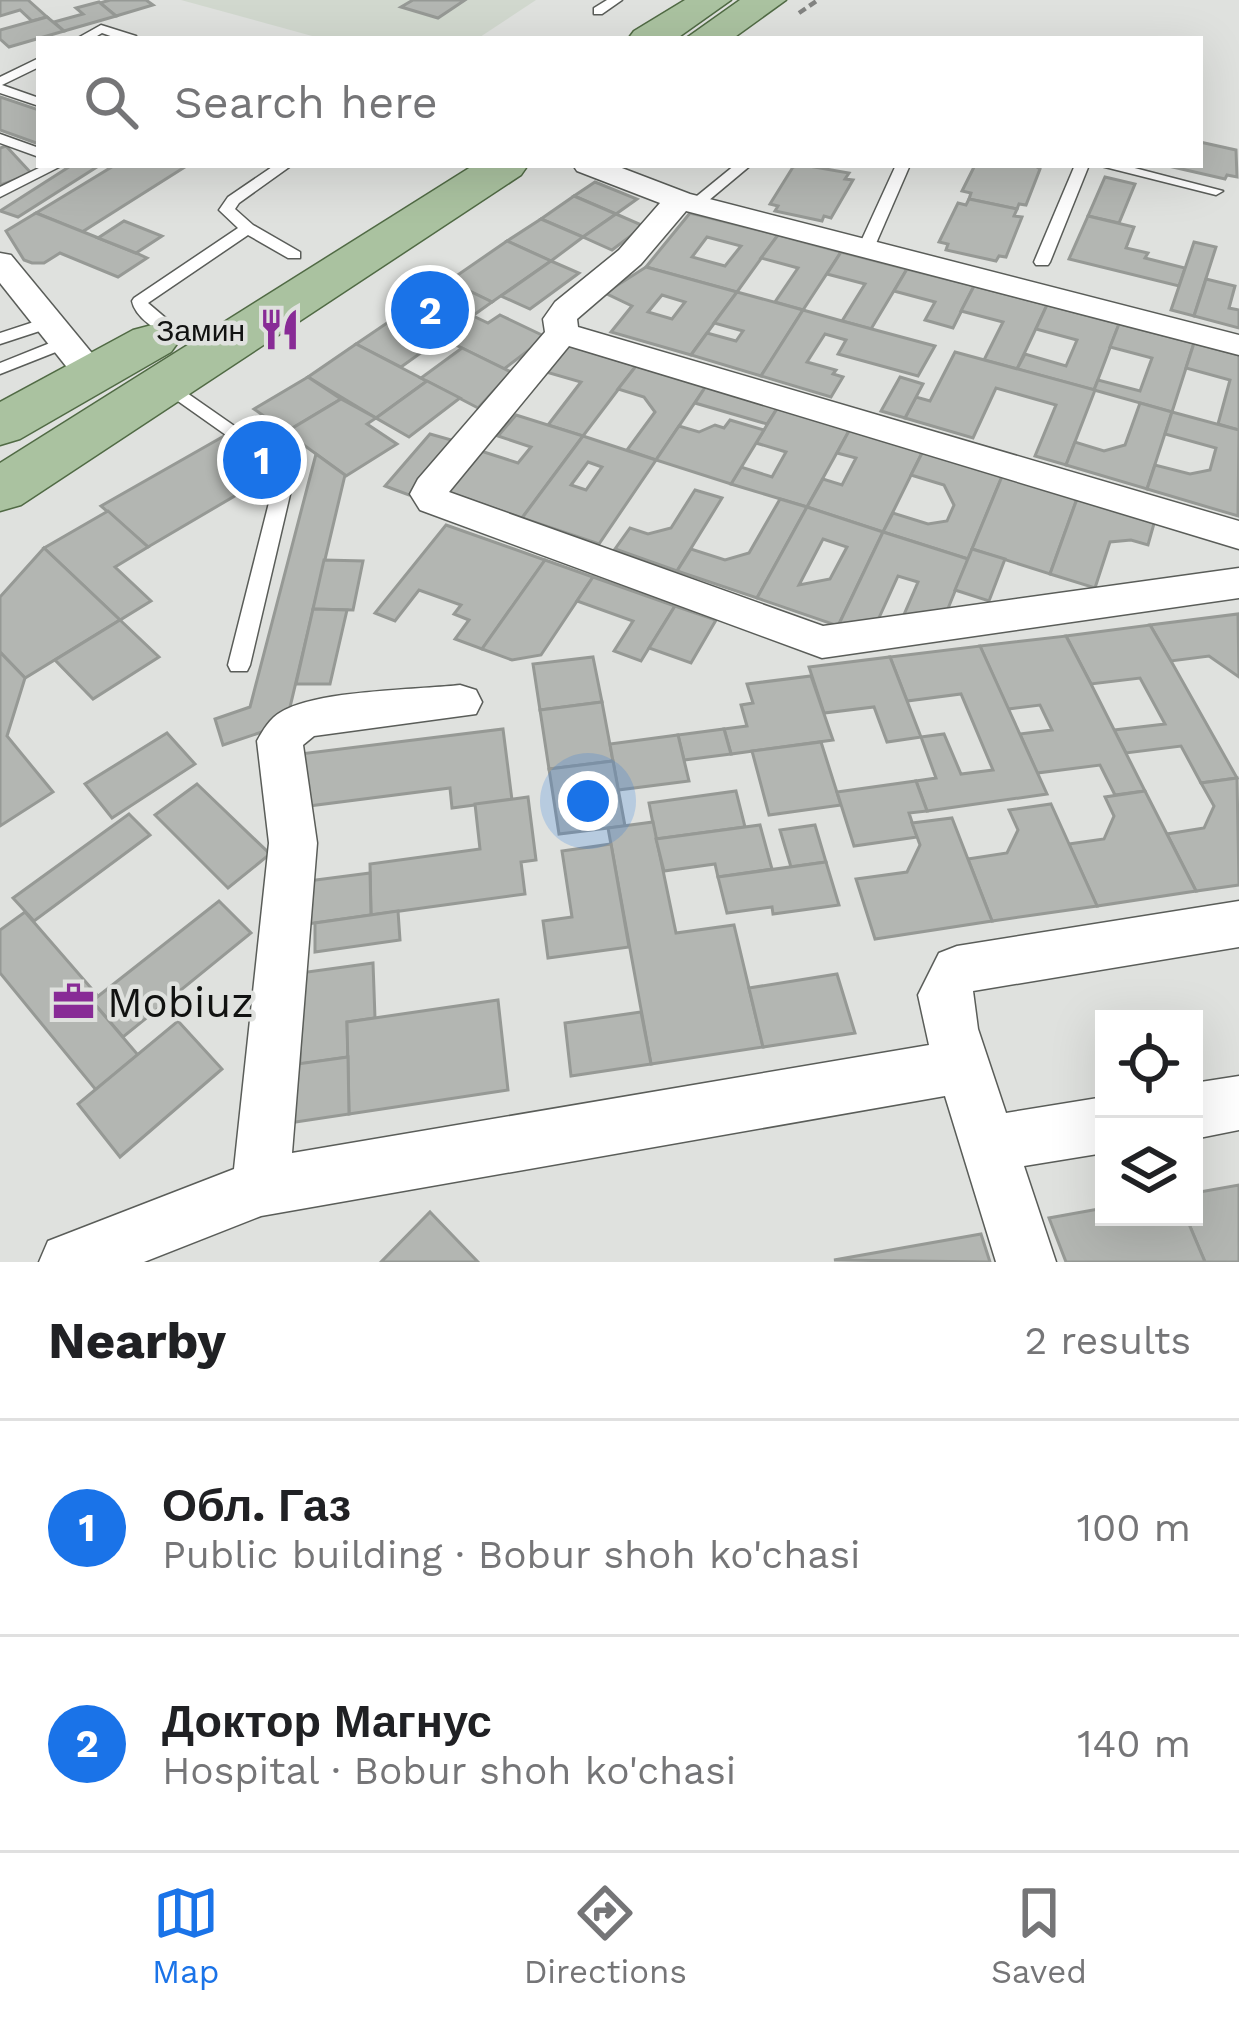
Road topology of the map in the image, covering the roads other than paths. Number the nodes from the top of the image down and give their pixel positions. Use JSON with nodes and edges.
{"nodes":[{"id":1,"x":616,"y":0,"type":"edge"},
{"id":2,"x":712,"y":0,"type":"edge"},
{"id":3,"x":767,"y":0,"type":"edge"},
{"id":4,"x":598,"y":10,"type":"dead end"},
{"id":5,"x":88,"y":36,"type":"edge"},
{"id":6,"x":123,"y":36,"type":"edge"},
{"id":7,"x":653,"y":36,"type":"edge"},
{"id":8,"x":710,"y":36,"type":"edge"},
{"id":9,"x":36,"y":64,"type":"edge"},
{"id":10,"x":0,"y":85,"type":"edge"},
{"id":11,"x":36,"y":101,"type":"edge"},
{"id":12,"x":0,"y":138,"type":"edge"},
{"id":13,"x":36,"y":152,"type":"edge"},
{"id":14,"x":50,"y":168,"type":"edge"},
{"id":15,"x":281,"y":168,"type":"edge"},
{"id":16,"x":438,"y":168,"type":"edge"},
{"id":17,"x":500,"y":168,"type":"edge"},
{"id":18,"x":594,"y":168,"type":"edge"},
{"id":19,"x":739,"y":168,"type":"edge"},
{"id":20,"x":902,"y":168,"type":"edge"},
{"id":21,"x":1081,"y":168,"type":"edge"},
{"id":22,"x":1117,"y":168,"type":"edge"},
{"id":23,"x":1216,"y":191,"type":"dead end"},
{"id":24,"x":0,"y":193,"type":"edge"},
{"id":25,"x":688,"y":201,"type":"junction"},
{"id":26,"x":248,"y":229,"type":"junction"},
{"id":27,"x":866,"y":248,"type":"junction"},
{"id":28,"x":295,"y":255,"type":"junction"},
{"id":29,"x":0,"y":262,"type":"edge"},
{"id":30,"x":1042,"y":262,"type":"dead end"},
{"id":31,"x":170,"y":330,"type":"junction"},
{"id":32,"x":562,"y":333,"type":"junction"},
{"id":33,"x":0,"y":339,"type":"edge"},
{"id":34,"x":1239,"y":345,"type":"edge"},
{"id":35,"x":69,"y":347,"type":"junction"},
{"id":36,"x":0,"y":369,"type":"edge"},
{"id":37,"x":164,"y":383,"type":"junction"},
{"id":38,"x":0,"y":426,"type":"edge"},
{"id":39,"x":0,"y":491,"type":"edge"},
{"id":40,"x":1239,"y":535,"type":"edge"},
{"id":41,"x":1239,"y":583,"type":"edge"},
{"id":42,"x":239,"y":665,"type":"dead end"},
{"id":43,"x":460,"y":702,"type":"dead end"},
{"id":44,"x":1239,"y":925,"type":"edge"},
{"id":45,"x":963,"y":1066,"type":"junction"},
{"id":46,"x":1239,"y":1103,"type":"edge"},
{"id":47,"x":1203,"y":1109,"type":"edge"},
{"id":48,"x":1095,"y":1126,"type":"edge"},
{"id":49,"x":988,"y":1144,"type":"junction"},
{"id":50,"x":261,"y":1187,"type":"junction"},
{"id":51,"x":69,"y":1262,"type":"edge"},
{"id":52,"x":1026,"y":1262,"type":"edge"}],
"edges":[{"from":1,"to":4,"type":"lane"},
{"from":2,"to":7,"type":"main road"},
{"from":3,"to":8,"type":"main road"},
{"from":5,"to":6,"type":"lane"},
{"from":9,"to":10,"type":"lane"},
{"from":10,"to":11,"type":"lane"},
{"from":12,"to":13,"type":"lane"},
{"from":14,"to":24,"type":"lane"},
{"from":15,"to":26,"type":"lane"},
{"from":16,"to":28,"type":"main road"},
{"from":17,"to":37,"type":"main road"},
{"from":18,"to":25,"type":"street"},
{"from":19,"to":25,"type":"lane"},
{"from":20,"to":27,"type":"lane"},
{"from":21,"to":30,"type":"lane"},
{"from":22,"to":23,"type":"lane"},
{"from":25,"to":27,"type":"street"},
{"from":25,"to":32,"type":"street"},
{"from":26,"to":28,"type":"lane"},
{"from":26,"to":31,"type":"lane"},
{"from":27,"to":34,"type":"street"},
{"from":28,"to":31,"type":"main road"},
{"from":29,"to":35,"type":"street"},
{"from":31,"to":35,"type":"main road"},
{"from":32,"to":40,"type":"street"},
{"from":32,"to":41,"type":"street"},
{"from":33,"to":35,"type":"lane"},
{"from":35,"to":36,"type":"lane"},
{"from":35,"to":38,"type":"main road"},
{"from":37,"to":39,"type":"main road"},
{"from":37,"to":42,"type":"lane"},
{"from":43,"to":50,"type":"street"},
{"from":44,"to":45,"type":"street"},
{"from":45,"to":49,"type":"street"},
{"from":45,"to":50,"type":"street"},
{"from":46,"to":47,"type":"street"},
{"from":48,"to":49,"type":"street"},
{"from":49,"to":52,"type":"street"},
{"from":50,"to":51,"type":"street"}]}
